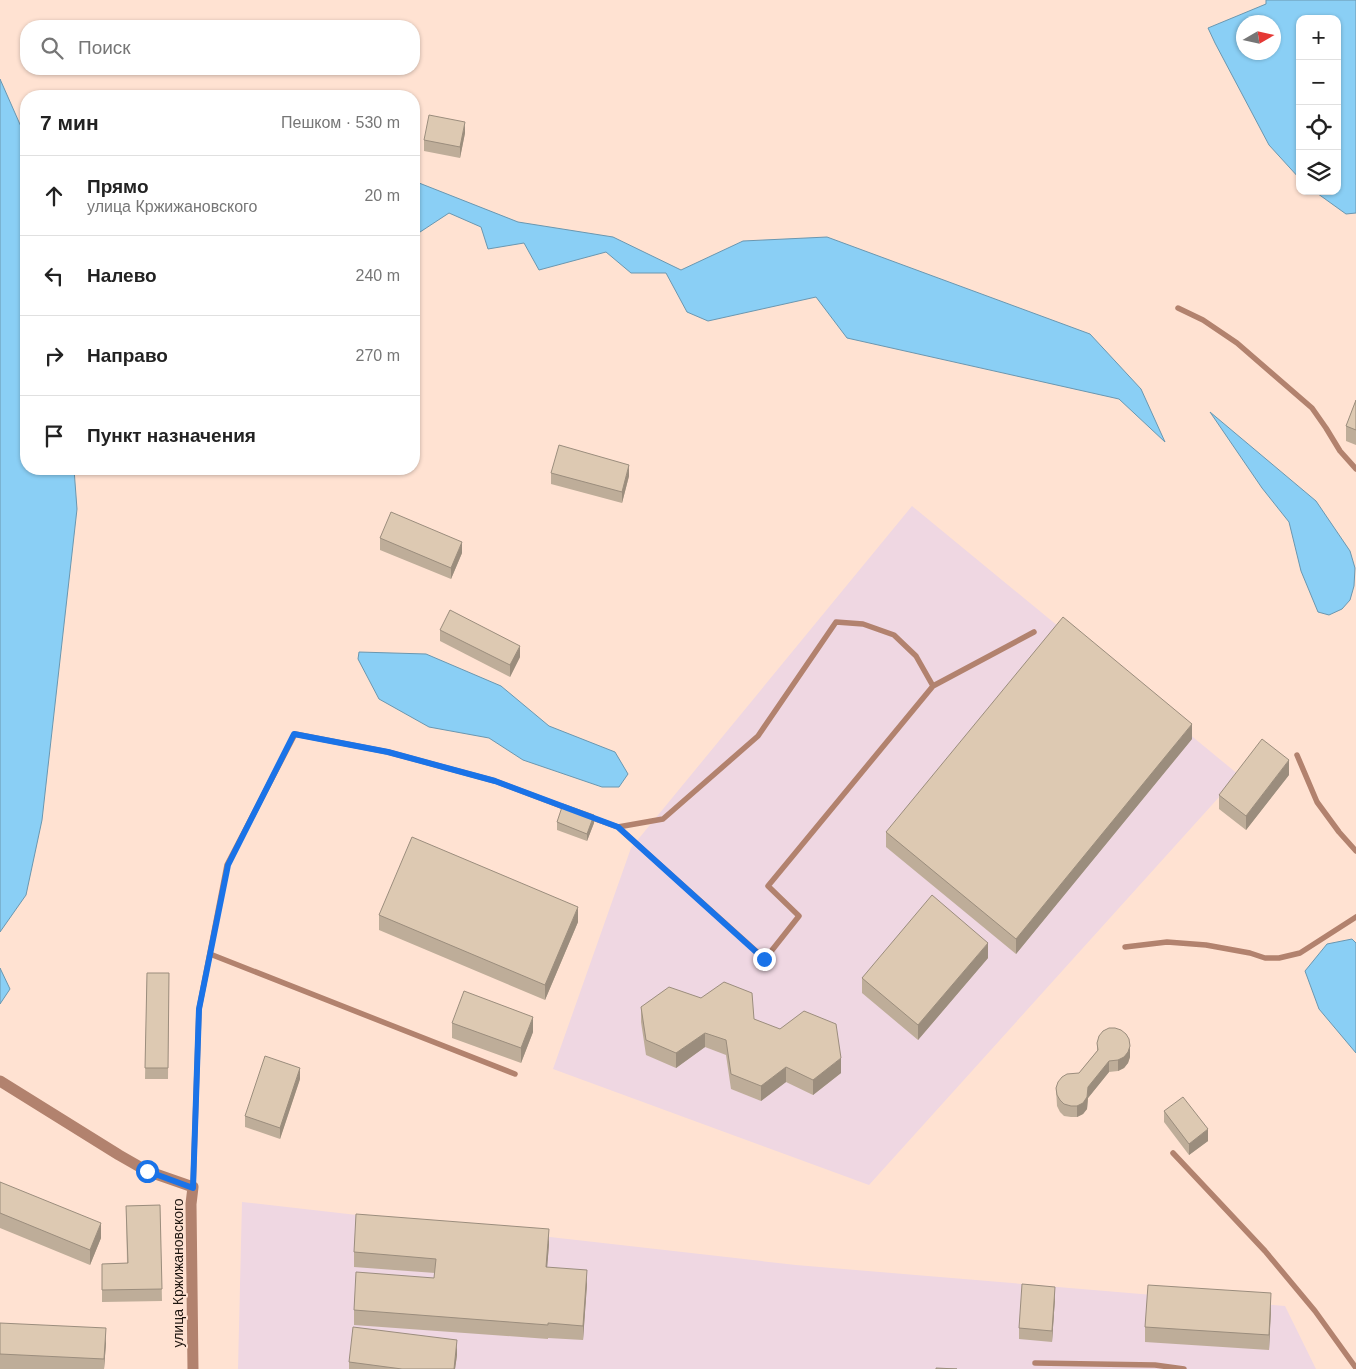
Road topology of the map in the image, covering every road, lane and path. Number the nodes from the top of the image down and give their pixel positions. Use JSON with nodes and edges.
{"nodes":[{"id":1,"x":1178,"y":308,"type":"dead end"},
{"id":2,"x":1356,"y":469,"type":"edge"},
{"id":3,"x":1034,"y":632,"type":"dead end"},
{"id":4,"x":933,"y":686,"type":"junction"},
{"id":5,"x":1296,"y":755,"type":"dead end"},
{"id":6,"x":574,"y":811,"type":"edge"},
{"id":7,"x":583,"y":814,"type":"edge"},
{"id":8,"x":618,"y":827,"type":"junction"},
{"id":9,"x":1356,"y":851,"type":"edge"},
{"id":10,"x":1356,"y":917,"type":"edge"},
{"id":11,"x":1125,"y":947,"type":"dead end"},
{"id":12,"x":210,"y":954,"type":"junction"},
{"id":13,"x":515,"y":1074,"type":"dead end"},
{"id":14,"x":0,"y":1081,"type":"edge"},
{"id":15,"x":1173,"y":1153,"type":"dead end"},
{"id":16,"x":193,"y":1188,"type":"junction"},
{"id":17,"x":1035,"y":1363,"type":"dead end"},
{"id":18,"x":1356,"y":1368,"type":"edge"},
{"id":19,"x":193,"y":1369,"type":"edge"},
{"id":20,"x":1184,"y":1369,"type":"edge"}],
"edges":[{"from":1,"to":2,"type":"lane"},
{"from":3,"to":4,"type":"lane"},
{"from":4,"to":8,"type":"lane"},
{"from":4,"to":8,"type":"lane"},
{"from":5,"to":9,"type":"lane"},
{"from":6,"to":12,"type":"lane"},
{"from":7,"to":8,"type":"lane"},
{"from":10,"to":11,"type":"lane"},
{"from":12,"to":13,"type":"lane"},
{"from":12,"to":16,"type":"lane"},
{"from":14,"to":16,"type":"street","name":"улица Кржижановского"},
{"from":15,"to":18,"type":"lane"},
{"from":16,"to":19,"type":"street","name":"улица Кржижановского"},
{"from":17,"to":20,"type":"lane"}]}
